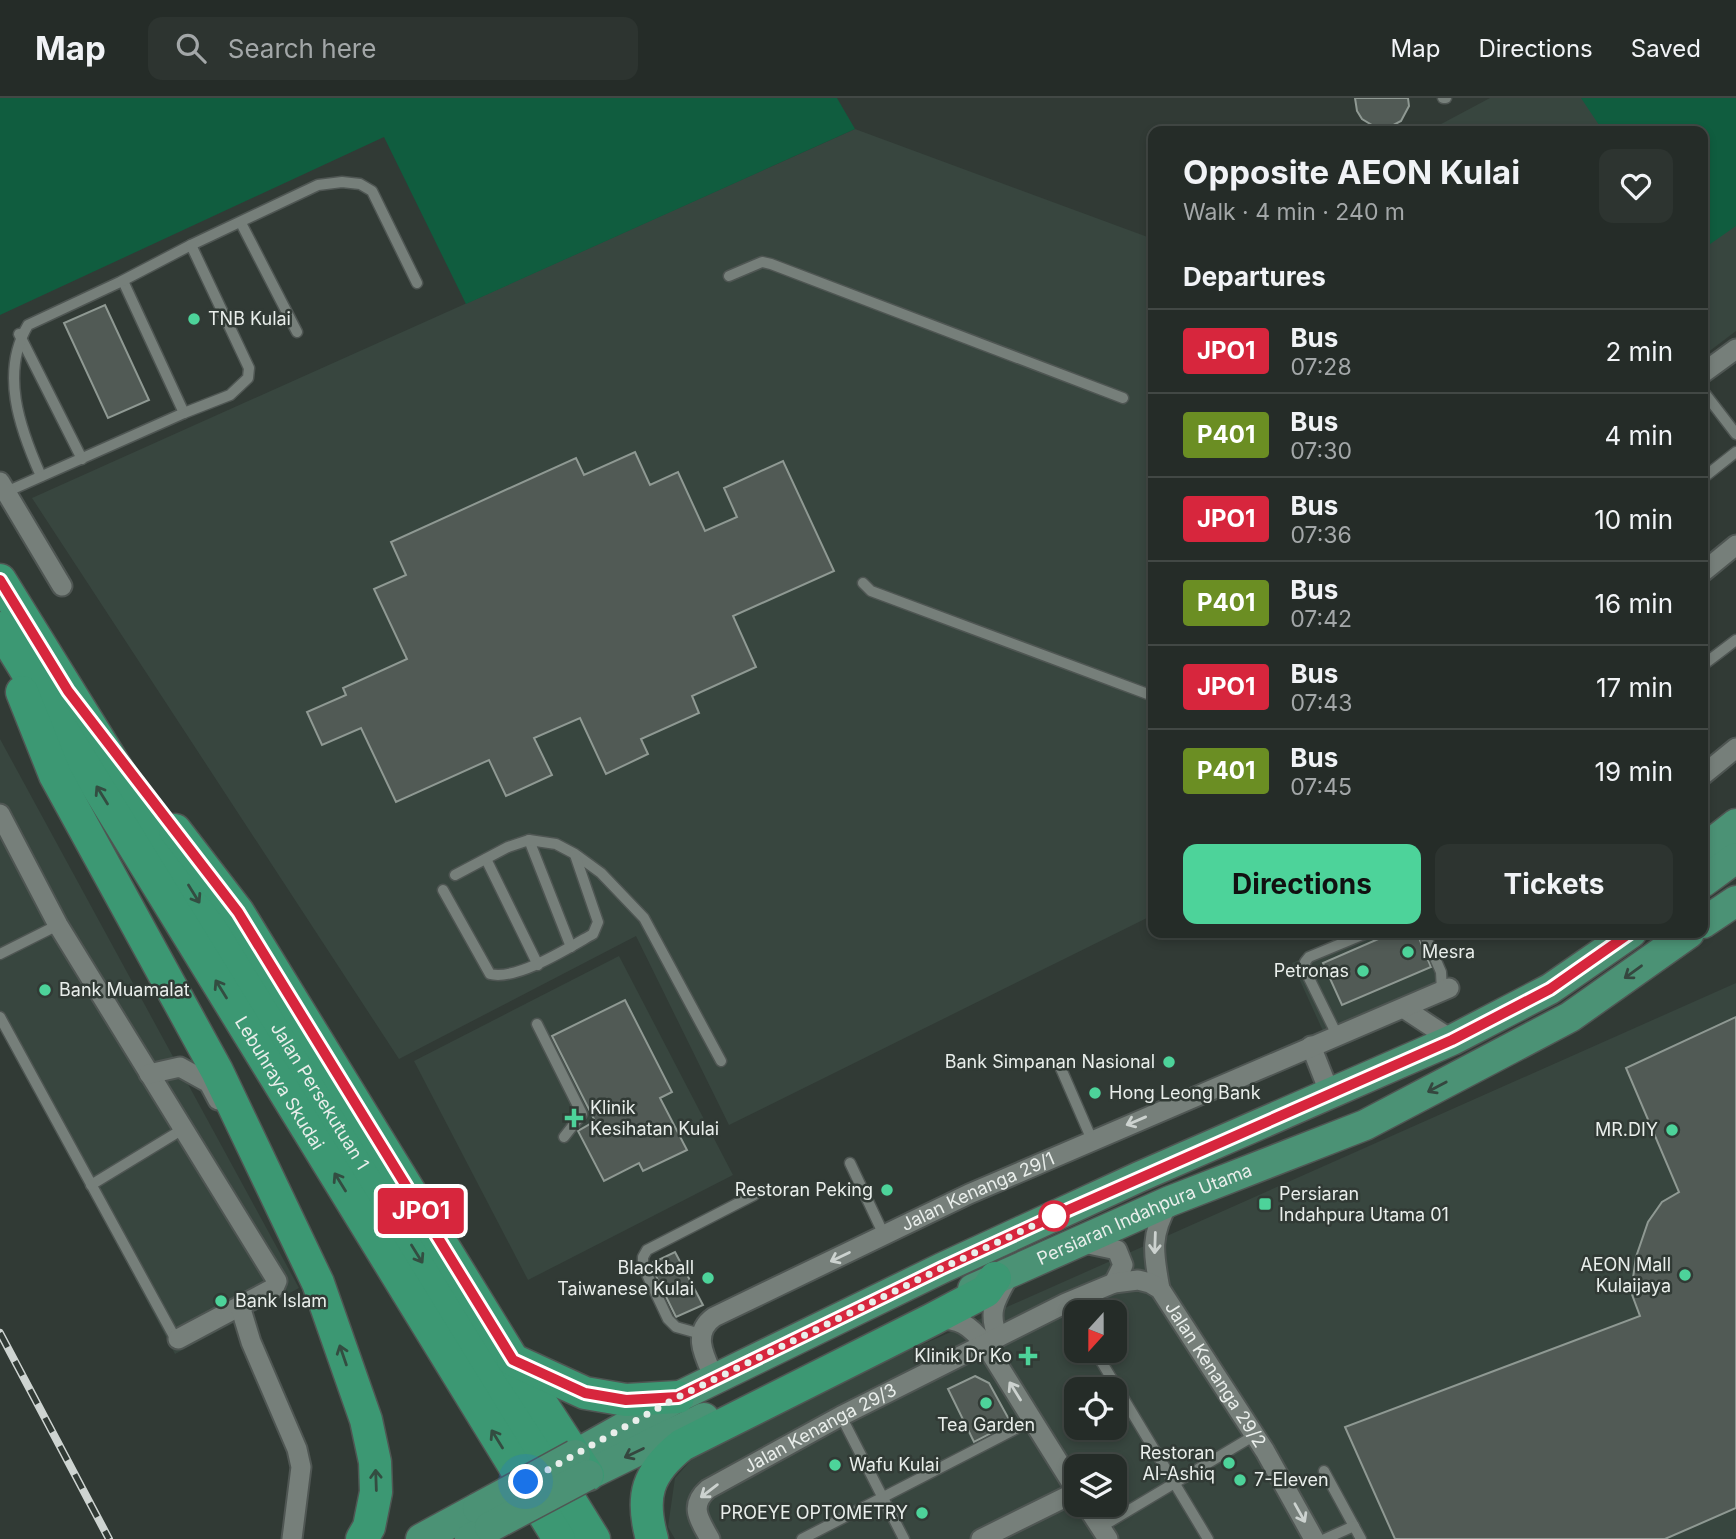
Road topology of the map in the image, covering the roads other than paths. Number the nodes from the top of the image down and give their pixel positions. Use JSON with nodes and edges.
{"nodes":[{"id":1,"x":241,"y":223,"type":"junction"},
{"id":2,"x":191,"y":245,"type":"junction"},
{"id":3,"x":729,"y":276,"type":"dead end"},
{"id":4,"x":123,"y":281,"type":"junction"},
{"id":5,"x":417,"y":283,"type":"dead end"},
{"id":6,"x":297,"y":332,"type":"dead end"},
{"id":7,"x":19,"y":334,"type":"junction"},
{"id":8,"x":1736,"y":349,"type":"edge"},
{"id":9,"x":1708,"y":369,"type":"edge"},
{"id":10,"x":1123,"y":398,"type":"dead end"},
{"id":11,"x":1708,"y":398,"type":"edge"},
{"id":12,"x":184,"y":413,"type":"junction"},
{"id":13,"x":1736,"y":434,"type":"edge"},
{"id":14,"x":1736,"y":452,"type":"edge"},
{"id":15,"x":82,"y":459,"type":"junction"},
{"id":16,"x":1708,"y":474,"type":"edge"},
{"id":17,"x":41,"y":476,"type":"junction"},
{"id":18,"x":3,"y":487,"type":"edge"},
{"id":19,"x":1730,"y":553,"type":"edge"},
{"id":20,"x":1708,"y":568,"type":"edge"},
{"id":21,"x":0,"y":580,"type":"edge"},
{"id":22,"x":863,"y":583,"type":"dead end"},
{"id":23,"x":62,"y":586,"type":"dead end"},
{"id":24,"x":0,"y":628,"type":"edge"},
{"id":25,"x":0,"y":636,"type":"edge"},
{"id":26,"x":1736,"y":640,"type":"edge"},
{"id":27,"x":1708,"y":661,"type":"edge"},
{"id":28,"x":68,"y":691,"type":"junction"},
{"id":29,"x":1148,"y":694,"type":"edge"},
{"id":30,"x":1736,"y":748,"type":"edge"},
{"id":31,"x":1708,"y":771,"type":"edge"},
{"id":32,"x":0,"y":814,"type":"edge"},
{"id":33,"x":1736,"y":824,"type":"edge"},
{"id":34,"x":529,"y":840,"type":"junction"},
{"id":35,"x":1708,"y":846,"type":"edge"},
{"id":36,"x":575,"y":854,"type":"junction"},
{"id":37,"x":1736,"y":858,"type":"edge"},
{"id":38,"x":486,"y":859,"type":"junction"},
{"id":39,"x":455,"y":875,"type":"dead end"},
{"id":40,"x":1708,"y":878,"type":"edge"},
{"id":41,"x":443,"y":890,"type":"dead end"},
{"id":42,"x":1734,"y":903,"type":"edge"},
{"id":43,"x":1708,"y":920,"type":"edge"},
{"id":44,"x":58,"y":925,"type":"junction"},
{"id":45,"x":1355,"y":938,"type":"edge"},
{"id":46,"x":1426,"y":938,"type":"edge"},
{"id":47,"x":1623,"y":938,"type":"edge"},
{"id":48,"x":1682,"y":938,"type":"edge"},
{"id":49,"x":572,"y":947,"type":"junction"},
{"id":50,"x":0,"y":954,"type":"edge"},
{"id":51,"x":538,"y":965,"type":"junction"},
{"id":52,"x":1446,"y":990,"type":"joint"},
{"id":53,"x":1405,"y":1009,"type":"junction"},
{"id":54,"x":0,"y":1017,"type":"edge"},
{"id":55,"x":537,"y":1024,"type":"dead end"},
{"id":56,"x":1338,"y":1035,"type":"junction"},
{"id":57,"x":1452,"y":1040,"type":"junction"},
{"id":58,"x":1311,"y":1046,"type":"junction"},
{"id":59,"x":721,"y":1061,"type":"dead end"},
{"id":60,"x":1059,"y":1064,"type":"dead end"},
{"id":61,"x":149,"y":1074,"type":"junction"},
{"id":62,"x":1330,"y":1094,"type":"junction"},
{"id":63,"x":183,"y":1129,"type":"junction"},
{"id":64,"x":564,"y":1137,"type":"dead end"},
{"id":65,"x":1092,"y":1140,"type":"junction"},
{"id":66,"x":850,"y":1163,"type":"dead end"},
{"id":67,"x":91,"y":1185,"type":"junction"},
{"id":68,"x":754,"y":1195,"type":"dead end"},
{"id":69,"x":1170,"y":1201,"type":"junction"},
{"id":70,"x":286,"y":1219,"type":"junction"},
{"id":71,"x":884,"y":1235,"type":"junction"},
{"id":72,"x":1076,"y":1242,"type":"junction"},
{"id":73,"x":1003,"y":1274,"type":"junction"},
{"id":74,"x":1114,"y":1283,"type":"junction"},
{"id":75,"x":1160,"y":1289,"type":"junction"},
{"id":76,"x":1088,"y":1300,"type":"edge"},
{"id":77,"x":240,"y":1306,"type":"junction"},
{"id":78,"x":1064,"y":1314,"type":"edge"},
{"id":79,"x":933,"y":1319,"type":"junction"},
{"id":80,"x":701,"y":1334,"type":"junction"},
{"id":81,"x":178,"y":1339,"type":"joint"},
{"id":82,"x":991,"y":1341,"type":"junction"},
{"id":83,"x":513,"y":1360,"type":"junction"},
{"id":84,"x":1102,"y":1363,"type":"edge"},
{"id":85,"x":715,"y":1380,"type":"junction"},
{"id":86,"x":678,"y":1397,"type":"junction"},
{"id":87,"x":841,"y":1416,"type":"junction"},
{"id":88,"x":1033,"y":1420,"type":"junction"},
{"id":89,"x":1255,"y":1435,"type":"junction"},
{"id":90,"x":582,"y":1465,"type":"junction"},
{"id":91,"x":1064,"y":1471,"type":"edge"},
{"id":92,"x":1324,"y":1471,"type":"dead end"},
{"id":93,"x":1174,"y":1483,"type":"junction"},
{"id":94,"x":882,"y":1498,"type":"junction"},
{"id":95,"x":1064,"y":1498,"type":"edge"},
{"id":96,"x":1094,"y":1517,"type":"edge"},
{"id":97,"x":479,"y":1525,"type":"edge"},
{"id":98,"x":1354,"y":1525,"type":"junction"},
{"id":99,"x":1104,"y":1533,"type":"edge"},
{"id":100,"x":1006,"y":1534,"type":"edge"},
{"id":101,"x":292,"y":1539,"type":"edge"},
{"id":102,"x":362,"y":1539,"type":"edge"},
{"id":103,"x":421,"y":1539,"type":"edge"},
{"id":104,"x":559,"y":1539,"type":"edge"},
{"id":105,"x":594,"y":1539,"type":"edge"},
{"id":106,"x":652,"y":1539,"type":"edge"},
{"id":107,"x":710,"y":1539,"type":"edge"},
{"id":108,"x":802,"y":1539,"type":"edge"},
{"id":109,"x":904,"y":1539,"type":"edge"},
{"id":110,"x":981,"y":1539,"type":"edge"},
{"id":111,"x":1208,"y":1539,"type":"edge"},
{"id":112,"x":1314,"y":1539,"type":"edge"},
{"id":113,"x":1325,"y":1539,"type":"edge"},
{"id":114,"x":1361,"y":1539,"type":"edge"}],
"edges":[{"from":1,"to":2,"type":"lane"},
{"from":1,"to":5,"type":"lane"},
{"from":1,"to":6,"type":"lane"},
{"from":2,"to":4,"type":"lane"},
{"from":2,"to":12,"type":"lane"},
{"from":3,"to":10,"type":"lane"},
{"from":4,"to":7,"type":"lane"},
{"from":4,"to":12,"type":"lane"},
{"from":7,"to":15,"type":"lane"},
{"from":7,"to":17,"type":"lane"},
{"from":8,"to":9,"type":"street"},
{"from":11,"to":13,"type":"lane"},
{"from":12,"to":15,"type":"lane"},
{"from":14,"to":16,"type":"lane"},
{"from":15,"to":17,"type":"lane"},
{"from":17,"to":18,"type":"lane"},
{"from":18,"to":23,"type":"street"},
{"from":19,"to":20,"type":"street"},
{"from":21,"to":28,"type":"highway"},
{"from":22,"to":29,"type":"lane"},
{"from":104,"to":24,"type":"highway","name":"Lebuhraya Skudai","one_way":true},
{"from":25,"to":70,"type":"highway"},
{"from":26,"to":27,"type":"lane"},
{"from":28,"to":83,"type":"highway"},
{"from":28,"to":105,"type":"highway","name":"Jalan Persekutuan 1","one_way":true},
{"from":30,"to":31,"type":"street"},
{"from":32,"to":44,"type":"street"},
{"from":33,"to":35,"type":"main road"},
{"from":34,"to":36,"type":"lane"},
{"from":34,"to":38,"type":"lane"},
{"from":34,"to":49,"type":"lane"},
{"from":36,"to":49,"type":"lane"},
{"from":36,"to":59,"type":"lane"},
{"from":37,"to":40,"type":"main road"},
{"from":38,"to":39,"type":"lane"},
{"from":38,"to":51,"type":"lane"},
{"from":41,"to":51,"type":"lane"},
{"from":42,"to":43,"type":"main road"},
{"from":44,"to":50,"type":"lane"},
{"from":44,"to":61,"type":"street"},
{"from":45,"to":56,"type":"lane"},
{"from":46,"to":52,"type":"lane"},
{"from":47,"to":57,"type":"main road","name":"Persiaran Indahpura Utama"},
{"from":48,"to":69,"type":"main road","name":"Persiaran Indahpura Utama","one_way":true},
{"from":49,"to":51,"type":"lane"},
{"from":52,"to":53,"type":"street","name":"Jalan Kenanga 29/1"},
{"from":53,"to":56,"type":"street","name":"Jalan Kenanga 29/1"},
{"from":53,"to":57,"type":"street"},
{"from":54,"to":67,"type":"lane"},
{"from":55,"to":64,"type":"lane"},
{"from":56,"to":58,"type":"street","name":"Jalan Kenanga 29/1"},
{"from":57,"to":62,"type":"main road","name":"Persiaran Indahpura Utama"},
{"from":58,"to":62,"type":"street"},
{"from":58,"to":65,"type":"street","name":"Jalan Kenanga 29/1","one_way":true},
{"from":60,"to":65,"type":"lane"},
{"from":61,"to":63,"type":"street"},
{"from":61,"to":70,"type":"street"},
{"from":62,"to":85,"type":"main road","name":"Persiaran Indahpura Utama"},
{"from":63,"to":67,"type":"lane"},
{"from":63,"to":77,"type":"street"},
{"from":65,"to":71,"type":"street","name":"Jalan Kenanga 29/1"},
{"from":66,"to":71,"type":"lane"},
{"from":67,"to":81,"type":"lane"},
{"from":68,"to":80,"type":"lane"},
{"from":69,"to":72,"type":"main road","name":"Persiaran Indahpura Utama"},
{"from":69,"to":75,"type":"street","one_way":true},
{"from":102,"to":70,"type":"highway","one_way":true},
{"from":71,"to":80,"type":"street","name":"Jalan Kenanga 29/1","one_way":true},
{"from":72,"to":73,"type":"main road","name":"Persiaran Indahpura Utama"},
{"from":72,"to":74,"type":"street"},
{"from":73,"to":79,"type":"highway"},
{"from":73,"to":82,"type":"street"},
{"from":73,"to":90,"type":"main road","name":"Persiaran Indahpura Utama","one_way":true},
{"from":74,"to":75,"type":"street","name":"Jalan Kenanga 29/2"},
{"from":74,"to":76,"type":"street","name":"Jalan Kenanga 29/3"},
{"from":75,"to":89,"type":"street","name":"Jalan Kenanga 29/2"},
{"from":77,"to":81,"type":"street"},
{"from":77,"to":101,"type":"street"},
{"from":78,"to":82,"type":"street","name":"Jalan Kenanga 29/3"},
{"from":79,"to":82,"type":"street"},
{"from":79,"to":106,"type":"highway"},
{"from":80,"to":85,"type":"street"},
{"from":82,"to":87,"type":"street","name":"Jalan Kenanga 29/3"},
{"from":88,"to":82,"type":"street","one_way":true},
{"from":83,"to":86,"type":"highway"},
{"from":83,"to":90,"type":"highway"},
{"from":84,"to":93,"type":"lane"},
{"from":85,"to":86,"type":"main road","name":"Persiaran Indahpura Utama"},
{"from":86,"to":90,"type":"main road","name":"Persiaran Indahpura Utama"},
{"from":87,"to":94,"type":"lane"},
{"from":87,"to":107,"type":"street","name":"Jalan Kenanga 29/3","one_way":true},
{"from":88,"to":91,"type":"street"},
{"from":88,"to":94,"type":"lane"},
{"from":89,"to":93,"type":"lane"},
{"from":89,"to":112,"type":"street","name":"Jalan Kenanga 29/2","one_way":true},
{"from":90,"to":97,"type":"main road","bridge":true},
{"from":92,"to":98,"type":"lane"},
{"from":93,"to":99,"type":"lane"},
{"from":93,"to":111,"type":"lane"},
{"from":94,"to":108,"type":"lane"},
{"from":94,"to":109,"type":"lane"},
{"from":95,"to":100,"type":"street"},
{"from":96,"to":99,"type":"street"},
{"from":97,"to":103,"type":"main road"},
{"from":98,"to":113,"type":"lane"},
{"from":98,"to":114,"type":"lane"},
{"from":100,"to":110,"type":"street"}]}
